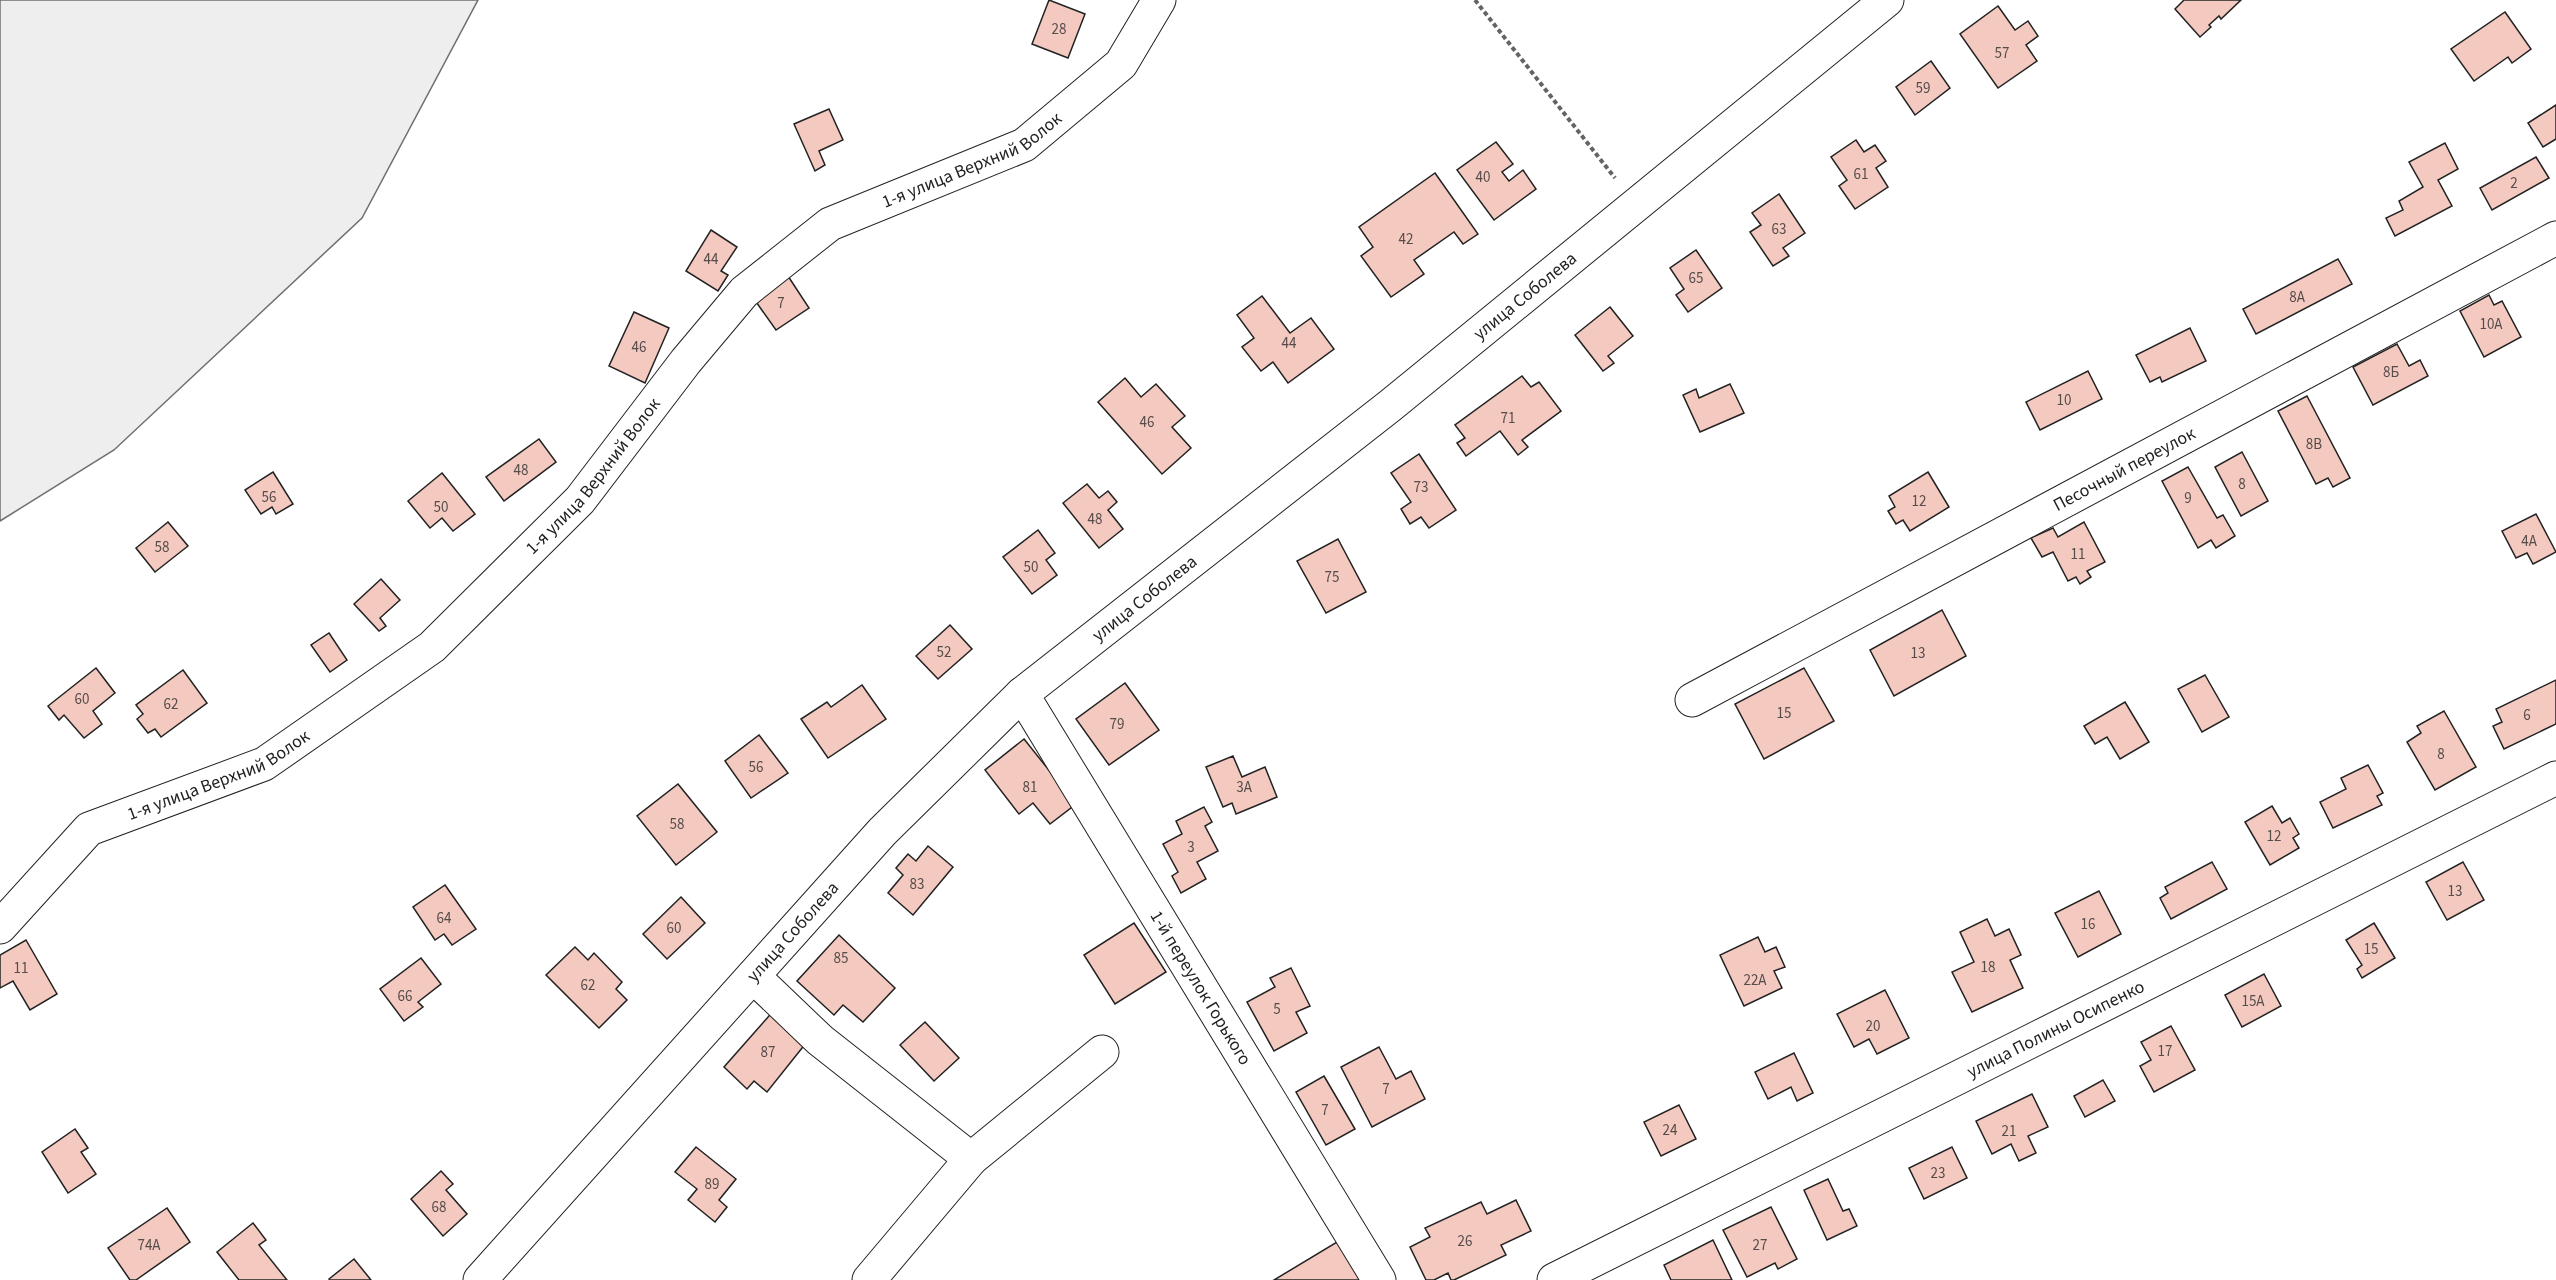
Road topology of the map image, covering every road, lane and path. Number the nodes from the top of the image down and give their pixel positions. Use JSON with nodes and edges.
{"nodes":[{"id":1,"x":1159,"y":0,"type":"edge"},
{"id":2,"x":1475,"y":0,"type":"edge"},
{"id":3,"x":1887,"y":0,"type":"edge"},
{"id":4,"x":1636,"y":204,"type":"junction"},
{"id":5,"x":2556,"y":238,"type":"edge"},
{"id":6,"x":1022,"y":694,"type":"junction"},
{"id":7,"x":1692,"y":700,"type":"dead end"},
{"id":8,"x":2556,"y":778,"type":"edge"},
{"id":9,"x":0,"y":927,"type":"edge"},
{"id":10,"x":753,"y":976,"type":"junction"},
{"id":11,"x":1102,"y":1052,"type":"dead end"},
{"id":12,"x":971,"y":1159,"type":"junction"},
{"id":13,"x":480,"y":1280,"type":"edge"},
{"id":14,"x":869,"y":1280,"type":"edge"},
{"id":15,"x":1379,"y":1280,"type":"edge"},
{"id":16,"x":1554,"y":1280,"type":"edge"}],
"edges":[{"from":1,"to":9,"type":"street","name":"1-я улица Верхний Волок"},
{"from":2,"to":4,"type":"path"},
{"from":3,"to":4,"type":"street","name":"улица Соболева"},
{"from":4,"to":6,"type":"street","name":"улица Соболева"},
{"from":5,"to":7,"type":"street","name":"Песочный переулок"},
{"from":6,"to":10,"type":"street","name":"улица Соболева"},
{"from":6,"to":15,"type":"street","name":"1-й переулок Горького"},
{"from":8,"to":16,"type":"street","name":"улица Полины Осипенко"},
{"from":10,"to":12,"type":"street"},
{"from":10,"to":13,"type":"street","name":"улица Соболева"},
{"from":11,"to":12,"type":"street"},
{"from":12,"to":14,"type":"street"}]}
